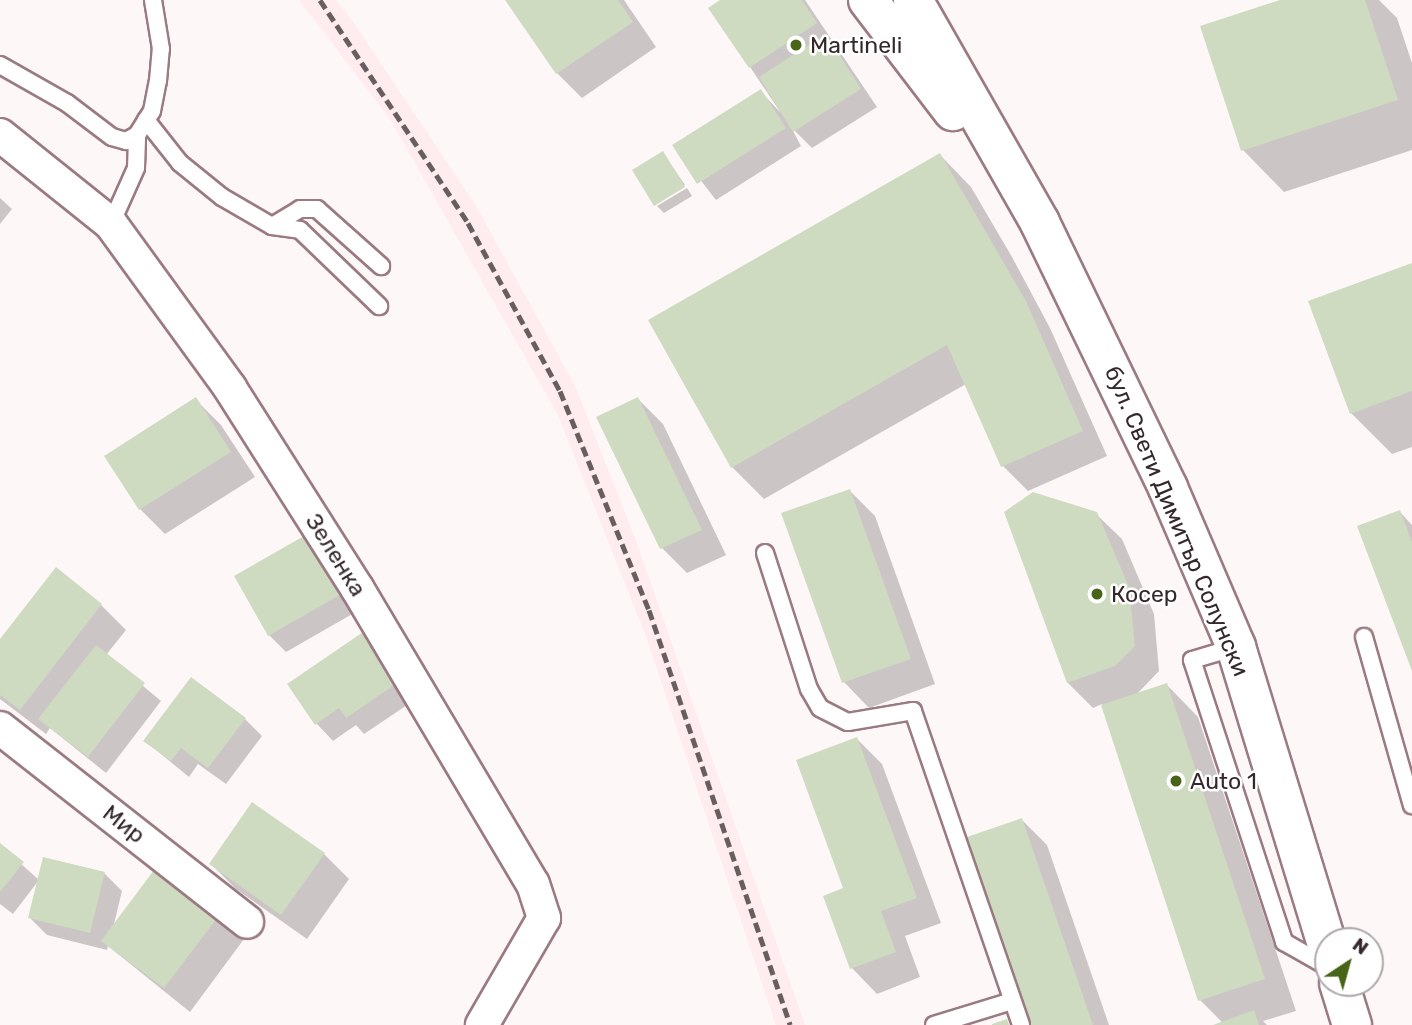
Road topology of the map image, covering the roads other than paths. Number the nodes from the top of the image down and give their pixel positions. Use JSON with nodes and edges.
{"nodes":[{"id":1,"x":153,"y":0,"type":"edge"},
{"id":2,"x":868,"y":0,"type":"edge"},
{"id":3,"x":912,"y":0,"type":"edge"},
{"id":4,"x":0,"y":65,"type":"edge"},
{"id":5,"x":146,"y":120,"type":"junction"},
{"id":6,"x":0,"y":135,"type":"edge"},
{"id":7,"x":137,"y":135,"type":"junction"},
{"id":8,"x":1040,"y":223,"type":"junction"},
{"id":9,"x":111,"y":224,"type":"junction"},
{"id":10,"x":272,"y":226,"type":"junction"},
{"id":11,"x":381,"y":266,"type":"dead end"},
{"id":12,"x":379,"y":306,"type":"dead end"},
{"id":13,"x":765,"y":553,"type":"dead end"},
{"id":14,"x":1364,"y":637,"type":"dead end"},
{"id":15,"x":1236,"y":647,"type":"junction"},
{"id":16,"x":3,"y":736,"type":"edge"},
{"id":17,"x":1412,"y":805,"type":"edge"},
{"id":18,"x":247,"y":922,"type":"dead end"},
{"id":19,"x":1322,"y":927,"type":"edge"},
{"id":20,"x":1314,"y":959,"type":"edge"},
{"id":21,"x":1343,"y":997,"type":"edge"},
{"id":22,"x":1012,"y":1001,"type":"junction"},
{"id":23,"x":482,"y":1025,"type":"edge"},
{"id":24,"x":934,"y":1025,"type":"edge"},
{"id":25,"x":1021,"y":1025,"type":"edge"},
{"id":26,"x":1352,"y":1025,"type":"edge"}],
"edges":[{"from":1,"to":5,"type":"lane"},
{"from":2,"to":8,"type":"main road","name":"бул. Свети Димитър Солунски"},
{"from":3,"to":8,"type":"main road","name":"бул. Свети Димитър Солунски"},
{"from":4,"to":7,"type":"lane"},
{"from":5,"to":7,"type":"lane"},
{"from":5,"to":10,"type":"lane"},
{"from":6,"to":9,"type":"street","name":"Зеленка"},
{"from":7,"to":9,"type":"lane"},
{"from":8,"to":15,"type":"main road","name":"бул. Свети Димитър Солунски"},
{"from":9,"to":23,"type":"street","name":"Зеленка"},
{"from":10,"to":11,"type":"lane"},
{"from":10,"to":12,"type":"lane"},
{"from":13,"to":22,"type":"lane"},
{"from":14,"to":17,"type":"lane"},
{"from":15,"to":19,"type":"main road","name":"бул. Свети Димитър Солунски"},
{"from":15,"to":20,"type":"lane"},
{"from":16,"to":18,"type":"street","name":"Мир"},
{"from":21,"to":26,"type":"main road"},
{"from":22,"to":24,"type":"lane"},
{"from":22,"to":25,"type":"lane"}]}
